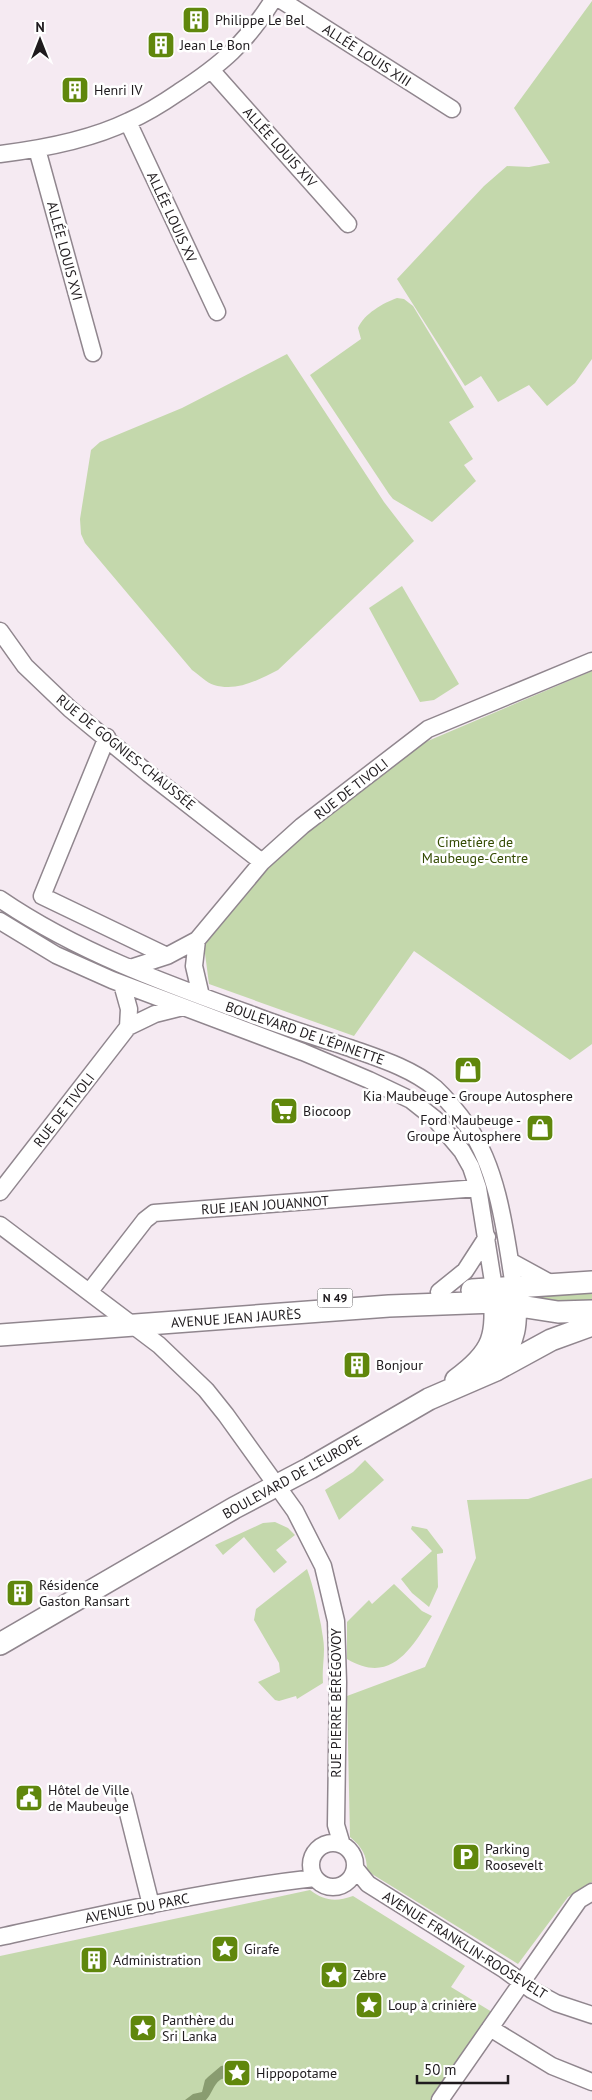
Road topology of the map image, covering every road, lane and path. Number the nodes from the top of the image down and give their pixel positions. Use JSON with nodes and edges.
{"nodes":[{"id":1,"x":273,"y":0,"type":"edge"},
{"id":2,"x":281,"y":0,"type":"edge"},
{"id":3,"x":212,"y":71,"type":"junction"},
{"id":4,"x":452,"y":109,"type":"dead end"},
{"id":5,"x":128,"y":122,"type":"junction"},
{"id":6,"x":37,"y":149,"type":"junction"},
{"id":7,"x":0,"y":154,"type":"edge"},
{"id":8,"x":348,"y":224,"type":"dead end"},
{"id":9,"x":217,"y":312,"type":"dead end"},
{"id":10,"x":93,"y":353,"type":"dead end"},
{"id":11,"x":0,"y":631,"type":"edge"},
{"id":12,"x":592,"y":661,"type":"edge"},
{"id":13,"x":107,"y":737,"type":"junction"},
{"id":14,"x":262,"y":862,"type":"junction"},
{"id":15,"x":0,"y":899,"type":"edge"},
{"id":16,"x":0,"y":921,"type":"edge"},
{"id":17,"x":197,"y":940,"type":"junction"},
{"id":18,"x":167,"y":956,"type":"junction"},
{"id":19,"x":130,"y":968,"type":"junction"},
{"id":20,"x":122,"y":984,"type":"junction"},
{"id":21,"x":201,"y":996,"type":"junction"},
{"id":22,"x":184,"y":1007,"type":"junction"},
{"id":23,"x":128,"y":1027,"type":"junction"},
{"id":24,"x":478,"y":1188,"type":"junction"},
{"id":25,"x":0,"y":1192,"type":"edge"},
{"id":26,"x":0,"y":1225,"type":"edge"},
{"id":27,"x":487,"y":1237,"type":"junction"},
{"id":28,"x":510,"y":1261,"type":"junction"},
{"id":29,"x":592,"y":1282,"type":"edge"},
{"id":30,"x":552,"y":1284,"type":"junction"},
{"id":31,"x":90,"y":1291,"type":"junction"},
{"id":32,"x":439,"y":1292,"type":"junction"},
{"id":33,"x":505,"y":1296,"type":"junction"},
{"id":34,"x":592,"y":1310,"type":"edge"},
{"id":35,"x":118,"y":1313,"type":"junction"},
{"id":36,"x":0,"y":1321,"type":"edge"},
{"id":37,"x":592,"y":1325,"type":"edge"},
{"id":38,"x":135,"y":1326,"type":"junction"},
{"id":39,"x":0,"y":1335,"type":"edge"},
{"id":40,"x":496,"y":1370,"type":"junction"},
{"id":41,"x":429,"y":1400,"type":"junction"},
{"id":42,"x":277,"y":1486,"type":"junction"},
{"id":43,"x":0,"y":1644,"type":"edge"},
{"id":44,"x":124,"y":1797,"type":"dead end"},
{"id":45,"x":336,"y":1844,"type":"junction"},
{"id":46,"x":313,"y":1872,"type":"junction"},
{"id":47,"x":352,"y":1875,"type":"junction"},
{"id":48,"x":591,"y":1895,"type":"edge"},
{"id":49,"x":151,"y":1905,"type":"junction"},
{"id":50,"x":0,"y":1937,"type":"edge"},
{"id":51,"x":522,"y":1982,"type":"junction"},
{"id":52,"x":592,"y":2015,"type":"edge"},
{"id":53,"x":490,"y":2028,"type":"junction"},
{"id":54,"x":592,"y":2082,"type":"edge"},
{"id":55,"x":440,"y":2100,"type":"edge"}],
"edges":[{"from":1,"to":3,"type":"street"},
{"from":2,"to":4,"type":"street","name":"ALLÉE LOUIS XIII"},
{"from":3,"to":5,"type":"street"},
{"from":3,"to":8,"type":"street","name":"ALLÉE LOUIS XIV"},
{"from":5,"to":6,"type":"street"},
{"from":5,"to":9,"type":"street","name":"ALLÉE LOUIS XV"},
{"from":6,"to":7,"type":"street"},
{"from":6,"to":10,"type":"street","name":"ALLÉE LOUIS XVI"},
{"from":11,"to":13,"type":"street","name":"RUE DE GOGNIES-CHAUSSÉE"},
{"from":12,"to":14,"type":"street","name":"RUE DE TIVOLI"},
{"from":13,"to":14,"type":"street","name":"RUE DE GOGNIES-CHAUSSÉE"},
{"from":13,"to":18,"type":"street"},
{"from":14,"to":17,"type":"street","name":"RUE DE TIVOLI"},
{"from":15,"to":19,"type":"street","name":"BOULEVARD DE L'ÉPINETTE"},
{"from":16,"to":20,"type":"street","name":"BOULEVARD DE L'ÉPINETTE"},
{"from":17,"to":18,"type":"street"},
{"from":17,"to":21,"type":"street"},
{"from":18,"to":19,"type":"street"},
{"from":19,"to":21,"type":"street","name":"BOULEVARD DE L'ÉPINETTE"},
{"from":20,"to":22,"type":"street","name":"BOULEVARD DE L'ÉPINETTE"},
{"from":20,"to":23,"type":"street"},
{"from":21,"to":28,"type":"street","name":"BOULEVARD DE L'ÉPINETTE"},
{"from":22,"to":23,"type":"street","name":"RUE DE TIVOLI"},
{"from":22,"to":24,"type":"street","name":"BOULEVARD DE L'ÉPINETTE"},
{"from":23,"to":25,"type":"street","name":"RUE DE TIVOLI"},
{"from":24,"to":27,"type":"street","name":"BOULEVARD DE L'ÉPINETTE"},
{"from":24,"to":31,"type":"street","name":"RUE JEAN JOUANNOT"},
{"from":26,"to":31,"type":"street","name":"RUE PIERRE BÉRÉGOVOY"},
{"from":27,"to":32,"type":"street"},
{"from":27,"to":33,"type":"street","name":"BOULEVARD DE L'ÉPINETTE"},
{"from":28,"to":30,"type":"street"},
{"from":28,"to":33,"type":"street","name":"BOULEVARD DE L'ÉPINETTE"},
{"from":29,"to":30,"type":"main road","name":"AVENUE JEAN JAURÈS","number":"N 49"},
{"from":30,"to":33,"type":"main road","name":"AVENUE JEAN JAURÈS","number":"N 49"},
{"from":31,"to":35,"type":"street","name":"RUE PIERRE BÉRÉGOVOY"},
{"from":32,"to":33,"type":"main road","name":"AVENUE JEAN JAURÈS","number":"N 49"},
{"from":32,"to":35,"type":"main road","name":"AVENUE JEAN JAURÈS","number":"N 49"},
{"from":33,"to":34,"type":"main road","name":"AVENUE JEAN JAURÈS","number":"N 49"},
{"from":33,"to":38,"type":"main road","name":"AVENUE JEAN JAURÈS","number":"N 49"},
{"from":33,"to":40,"type":"main road"},
{"from":33,"to":41,"type":"main road"},
{"from":35,"to":36,"type":"main road","name":"AVENUE JEAN JAURÈS","number":"N 49"},
{"from":35,"to":38,"type":"street","name":"RUE PIERRE BÉRÉGOVOY"},
{"from":37,"to":40,"type":"main road","name":"BOULEVARD DE L'EUROPE"},
{"from":38,"to":39,"type":"main road","name":"AVENUE JEAN JAURÈS","number":"N 49"},
{"from":38,"to":42,"type":"street","name":"RUE PIERRE BÉRÉGOVOY"},
{"from":40,"to":41,"type":"main road","name":"BOULEVARD DE L'EUROPE"},
{"from":41,"to":42,"type":"main road","name":"BOULEVARD DE L'EUROPE"},
{"from":42,"to":43,"type":"main road","name":"BOULEVARD DE L'EUROPE"},
{"from":42,"to":45,"type":"street","name":"RUE PIERRE BÉRÉGOVOY"},
{"from":44,"to":49,"type":"street"},
{"from":45,"to":46,"type":"street"},
{"from":45,"to":47,"type":"street"},
{"from":46,"to":47,"type":"street"},
{"from":46,"to":49,"type":"street","name":"AVENUE DU PARC"},
{"from":47,"to":51,"type":"street","name":"AVENUE FRANKLIN-ROOSEVELT"},
{"from":48,"to":51,"type":"street"},
{"from":49,"to":50,"type":"street","name":"AVENUE DU PARC"},
{"from":51,"to":52,"type":"street","name":"AVENUE FRANKLIN-ROOSEVELT"},
{"from":51,"to":53,"type":"street"},
{"from":53,"to":54,"type":"street"},
{"from":53,"to":55,"type":"street"}]}
